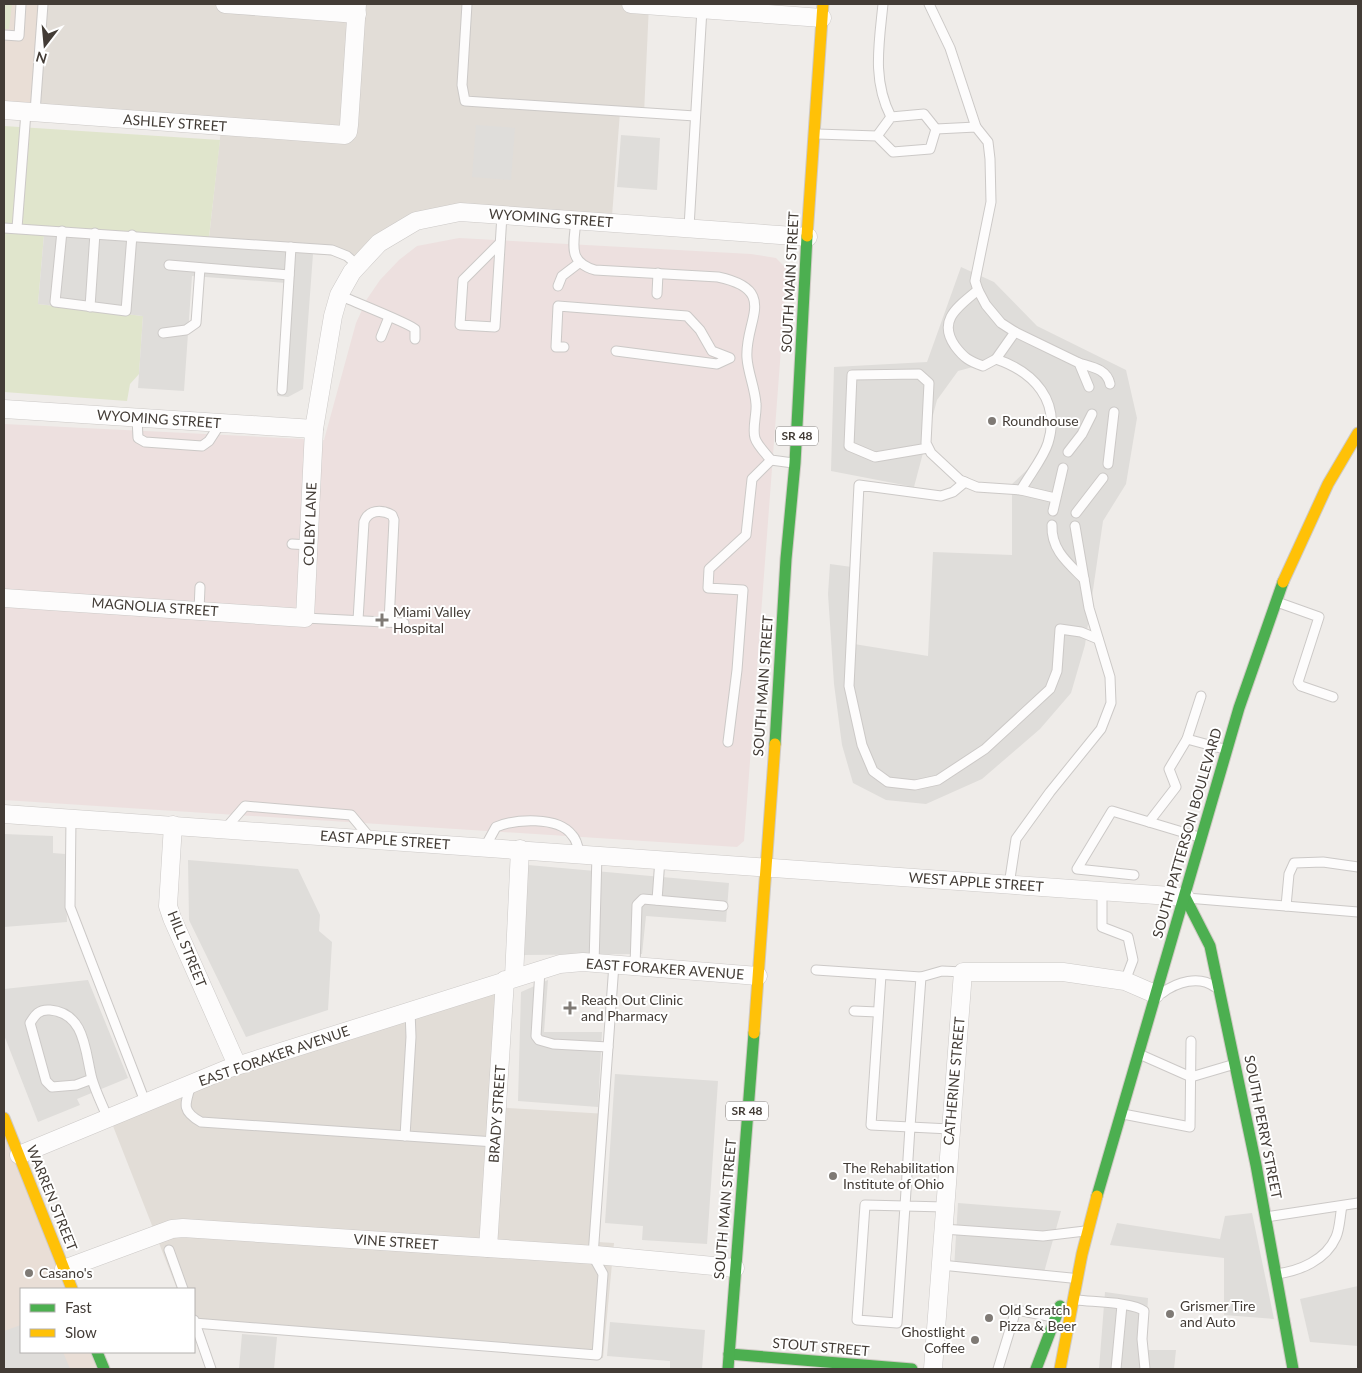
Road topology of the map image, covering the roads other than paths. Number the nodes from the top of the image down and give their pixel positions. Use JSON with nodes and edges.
{"nodes":[{"id":1,"x":21,"y":4,"type":"edge"},
{"id":2,"x":42,"y":4,"type":"edge"},
{"id":3,"x":226,"y":4,"type":"edge"},
{"id":4,"x":467,"y":4,"type":"edge"},
{"id":5,"x":631,"y":4,"type":"edge"},
{"id":6,"x":883,"y":4,"type":"edge"},
{"id":7,"x":929,"y":4,"type":"edge"},
{"id":8,"x":698,"y":7,"type":"edge"},
{"id":9,"x":357,"y":9,"type":"edge"},
{"id":10,"x":822,"y":11,"type":"edge"},
{"id":11,"x":4,"y":35,"type":"edge"},
{"id":12,"x":4,"y":110,"type":"edge"},
{"id":13,"x":30,"y":112,"type":"junction"},
{"id":14,"x":695,"y":116,"type":"junction"},
{"id":15,"x":891,"y":117,"type":"junction"},
{"id":16,"x":976,"y":127,"type":"junction"},
{"id":17,"x":936,"y":129,"type":"junction"},
{"id":18,"x":814,"y":134,"type":"junction"},
{"id":19,"x":877,"y":136,"type":"junction"},
{"id":20,"x":502,"y":215,"type":"junction"},
{"id":21,"x":576,"y":220,"type":"junction"},
{"id":22,"x":4,"y":228,"type":"edge"},
{"id":23,"x":17,"y":228,"type":"junction"},
{"id":24,"x":689,"y":228,"type":"junction"},
{"id":25,"x":62,"y":231,"type":"junction"},
{"id":26,"x":95,"y":233,"type":"junction"},
{"id":27,"x":132,"y":236,"type":"junction"},
{"id":28,"x":808,"y":237,"type":"junction"},
{"id":29,"x":500,"y":243,"type":"junction"},
{"id":30,"x":291,"y":247,"type":"junction"},
{"id":31,"x":579,"y":263,"type":"junction"},
{"id":32,"x":169,"y":265,"type":"dead end"},
{"id":33,"x":357,"y":265,"type":"junction"},
{"id":34,"x":200,"y":268,"type":"junction"},
{"id":35,"x":658,"y":274,"type":"junction"},
{"id":36,"x":289,"y":276,"type":"junction"},
{"id":37,"x":558,"y":286,"type":"dead end"},
{"id":38,"x":978,"y":290,"type":"junction"},
{"id":39,"x":657,"y":294,"type":"dead end"},
{"id":40,"x":337,"y":301,"type":"junction"},
{"id":41,"x":90,"y":307,"type":"junction"},
{"id":42,"x":389,"y":317,"type":"junction"},
{"id":43,"x":1016,"y":332,"type":"junction"},
{"id":44,"x":163,"y":333,"type":"dead end"},
{"id":45,"x":382,"y":337,"type":"dead end"},
{"id":46,"x":415,"y":339,"type":"dead end"},
{"id":47,"x":564,"y":348,"type":"dead end"},
{"id":48,"x":616,"y":351,"type":"dead end"},
{"id":49,"x":747,"y":357,"type":"junction"},
{"id":50,"x":730,"y":358,"type":"junction"},
{"id":51,"x":996,"y":359,"type":"junction"},
{"id":52,"x":1080,"y":363,"type":"junction"},
{"id":53,"x":1110,"y":384,"type":"dead end"},
{"id":54,"x":1089,"y":386,"type":"dead end"},
{"id":55,"x":282,"y":390,"type":"dead end"},
{"id":56,"x":4,"y":409,"type":"edge"},
{"id":57,"x":1114,"y":412,"type":"dead end"},
{"id":58,"x":1092,"y":414,"type":"dead end"},
{"id":59,"x":1358,"y":420,"type":"edge"},
{"id":60,"x":314,"y":430,"type":"junction"},
{"id":61,"x":1358,"y":433,"type":"edge"},
{"id":62,"x":1349,"y":447,"type":"junction"},
{"id":63,"x":928,"y":448,"type":"junction"},
{"id":64,"x":1068,"y":452,"type":"dead end"},
{"id":65,"x":770,"y":460,"type":"junction"},
{"id":66,"x":796,"y":463,"type":"junction"},
{"id":67,"x":1108,"y":464,"type":"dead end"},
{"id":68,"x":1063,"y":468,"type":"dead end"},
{"id":69,"x":1104,"y":478,"type":"dead end"},
{"id":70,"x":965,"y":482,"type":"junction"},
{"id":71,"x":1021,"y":490,"type":"junction"},
{"id":72,"x":1055,"y":498,"type":"junction"},
{"id":73,"x":1054,"y":510,"type":"dead end"},
{"id":74,"x":1076,"y":513,"type":"dead end"},
{"id":75,"x":1052,"y":525,"type":"dead end"},
{"id":76,"x":1075,"y":526,"type":"dead end"},
{"id":77,"x":292,"y":544,"type":"dead end"},
{"id":78,"x":310,"y":545,"type":"junction"},
{"id":79,"x":1084,"y":579,"type":"junction"},
{"id":80,"x":200,"y":586,"type":"dead end"},
{"id":81,"x":4,"y":598,"type":"edge"},
{"id":82,"x":1277,"y":602,"type":"junction"},
{"id":83,"x":199,"y":610,"type":"junction"},
{"id":84,"x":306,"y":618,"type":"junction"},
{"id":85,"x":358,"y":620,"type":"junction"},
{"id":86,"x":389,"y":622,"type":"junction"},
{"id":87,"x":404,"y":623,"type":"dead end"},
{"id":88,"x":1098,"y":639,"type":"junction"},
{"id":89,"x":1201,"y":696,"type":"dead end"},
{"id":90,"x":1333,"y":697,"type":"dead end"},
{"id":91,"x":1188,"y":739,"type":"junction"},
{"id":92,"x":728,"y":742,"type":"dead end"},
{"id":93,"x":1227,"y":750,"type":"junction"},
{"id":94,"x":4,"y":814,"type":"edge"},
{"id":95,"x":71,"y":817,"type":"junction"},
{"id":96,"x":1148,"y":822,"type":"junction"},
{"id":97,"x":173,"y":825,"type":"junction"},
{"id":98,"x":225,"y":829,"type":"junction"},
{"id":99,"x":1201,"y":838,"type":"junction"},
{"id":100,"x":371,"y":839,"type":"junction"},
{"id":101,"x":485,"y":847,"type":"junction"},
{"id":102,"x":520,"y":849,"type":"junction"},
{"id":103,"x":579,"y":853,"type":"junction"},
{"id":104,"x":597,"y":854,"type":"junction"},
{"id":105,"x":660,"y":859,"type":"junction"},
{"id":106,"x":1358,"y":867,"type":"edge"},
{"id":107,"x":766,"y":868,"type":"junction"},
{"id":108,"x":1077,"y":870,"type":"junction"},
{"id":109,"x":1134,"y":875,"type":"dead end"},
{"id":110,"x":1009,"y":885,"type":"junction"},
{"id":111,"x":1078,"y":890,"type":"junction"},
{"id":112,"x":1102,"y":892,"type":"junction"},
{"id":113,"x":1184,"y":897,"type":"junction"},
{"id":114,"x":657,"y":900,"type":"junction"},
{"id":115,"x":722,"y":906,"type":"dead end"},
{"id":116,"x":1286,"y":906,"type":"junction"},
{"id":117,"x":1358,"y":912,"type":"edge"},
{"id":118,"x":594,"y":964,"type":"junction"},
{"id":119,"x":614,"y":964,"type":"junction"},
{"id":120,"x":635,"y":966,"type":"junction"},
{"id":121,"x":540,"y":970,"type":"junction"},
{"id":122,"x":816,"y":970,"type":"dead end"},
{"id":123,"x":963,"y":972,"type":"junction"},
{"id":124,"x":881,"y":975,"type":"junction"},
{"id":125,"x":758,"y":976,"type":"junction"},
{"id":126,"x":921,"y":976,"type":"junction"},
{"id":127,"x":509,"y":979,"type":"junction"},
{"id":128,"x":1126,"y":980,"type":"junction"},
{"id":129,"x":1220,"y":993,"type":"junction"},
{"id":130,"x":1155,"y":994,"type":"junction"},
{"id":131,"x":410,"y":1010,"type":"junction"},
{"id":132,"x":854,"y":1011,"type":"dead end"},
{"id":133,"x":878,"y":1012,"type":"junction"},
{"id":134,"x":1191,"y":1041,"type":"dead end"},
{"id":135,"x":608,"y":1047,"type":"junction"},
{"id":136,"x":1138,"y":1053,"type":"junction"},
{"id":137,"x":1235,"y":1064,"type":"junction"},
{"id":138,"x":237,"y":1065,"type":"junction"},
{"id":139,"x":1191,"y":1077,"type":"junction"},
{"id":140,"x":92,"y":1079,"type":"junction"},
{"id":141,"x":192,"y":1084,"type":"junction"},
{"id":142,"x":146,"y":1104,"type":"junction"},
{"id":143,"x":1120,"y":1114,"type":"junction"},
{"id":144,"x":4,"y":1118,"type":"edge"},
{"id":145,"x":108,"y":1119,"type":"junction"},
{"id":146,"x":910,"y":1127,"type":"junction"},
{"id":147,"x":950,"y":1129,"type":"junction"},
{"id":148,"x":405,"y":1136,"type":"junction"},
{"id":149,"x":495,"y":1142,"type":"junction"},
{"id":150,"x":19,"y":1155,"type":"junction"},
{"id":151,"x":1358,"y":1203,"type":"edge"},
{"id":152,"x":905,"y":1206,"type":"junction"},
{"id":153,"x":1342,"y":1206,"type":"junction"},
{"id":154,"x":945,"y":1207,"type":"junction"},
{"id":155,"x":1265,"y":1217,"type":"junction"},
{"id":156,"x":943,"y":1229,"type":"junction"},
{"id":157,"x":1087,"y":1235,"type":"junction"},
{"id":158,"x":488,"y":1248,"type":"junction"},
{"id":159,"x":169,"y":1250,"type":"dead end"},
{"id":160,"x":593,"y":1256,"type":"junction"},
{"id":161,"x":941,"y":1265,"type":"junction"},
{"id":162,"x":735,"y":1268,"type":"junction"},
{"id":163,"x":64,"y":1269,"type":"junction"},
{"id":164,"x":1276,"y":1274,"type":"junction"},
{"id":165,"x":1071,"y":1278,"type":"junction"},
{"id":166,"x":72,"y":1288,"type":"edge"},
{"id":167,"x":183,"y":1288,"type":"edge"},
{"id":168,"x":1074,"y":1300,"type":"junction"},
{"id":169,"x":1122,"y":1305,"type":"junction"},
{"id":170,"x":1056,"y":1318,"type":"junction"},
{"id":171,"x":195,"y":1322,"type":"edge"},
{"id":172,"x":195,"y":1325,"type":"edge"},
{"id":173,"x":98,"y":1353,"type":"edge"},
{"id":174,"x":729,"y":1354,"type":"junction"},
{"id":175,"x":867,"y":1367,"type":"edge"},
{"id":176,"x":104,"y":1369,"type":"edge"},
{"id":177,"x":211,"y":1369,"type":"edge"},
{"id":178,"x":728,"y":1369,"type":"edge"},
{"id":179,"x":912,"y":1369,"type":"edge"},
{"id":180,"x":933,"y":1369,"type":"edge"},
{"id":181,"x":998,"y":1369,"type":"edge"},
{"id":182,"x":1036,"y":1369,"type":"edge"},
{"id":183,"x":1060,"y":1369,"type":"edge"},
{"id":184,"x":1116,"y":1369,"type":"edge"},
{"id":185,"x":1145,"y":1369,"type":"edge"},
{"id":186,"x":1293,"y":1369,"type":"edge"}],
"edges":[{"from":1,"to":11,"type":"lane"},
{"from":2,"to":13,"type":"lane"},
{"from":3,"to":9,"type":"street"},
{"from":4,"to":14,"type":"lane"},
{"from":5,"to":8,"type":"street"},
{"from":6,"to":15,"type":"lane"},
{"from":7,"to":16,"type":"lane"},
{"from":8,"to":10,"type":"street"},
{"from":8,"to":14,"type":"lane"},
{"from":9,"to":13,"type":"street","name":"ASHLEY STREET"},
{"from":10,"to":18,"type":"main road","name":"SOUTH MAIN STREET","number":"SR 48"},
{"from":12,"to":13,"type":"street","name":"ASHLEY STREET"},
{"from":13,"to":23,"type":"lane"},
{"from":14,"to":24,"type":"lane"},
{"from":15,"to":17,"type":"lane"},
{"from":15,"to":19,"type":"lane"},
{"from":16,"to":17,"type":"lane"},
{"from":16,"to":38,"type":"lane"},
{"from":17,"to":19,"type":"lane"},
{"from":18,"to":19,"type":"lane"},
{"from":18,"to":28,"type":"main road","name":"SOUTH MAIN STREET","number":"SR 48"},
{"from":20,"to":21,"type":"street","name":"WYOMING STREET"},
{"from":20,"to":29,"type":"lane"},
{"from":20,"to":33,"type":"street","name":"WYOMING STREET"},
{"from":21,"to":24,"type":"street","name":"WYOMING STREET"},
{"from":21,"to":31,"type":"lane"},
{"from":22,"to":23,"type":"lane"},
{"from":23,"to":25,"type":"lane"},
{"from":24,"to":28,"type":"street","name":"WYOMING STREET"},
{"from":25,"to":26,"type":"lane"},
{"from":25,"to":41,"type":"lane"},
{"from":26,"to":27,"type":"lane"},
{"from":26,"to":41,"type":"lane"},
{"from":27,"to":30,"type":"lane"},
{"from":27,"to":41,"type":"lane"},
{"from":28,"to":66,"type":"main road","name":"SOUTH MAIN STREET","number":"SR 48"},
{"from":29,"to":29,"type":"lane"},
{"from":30,"to":33,"type":"lane"},
{"from":30,"to":36,"type":"lane"},
{"from":31,"to":35,"type":"lane"},
{"from":31,"to":37,"type":"lane"},
{"from":32,"to":34,"type":"lane"},
{"from":33,"to":40,"type":"street","name":"WYOMING STREET"},
{"from":34,"to":36,"type":"lane"},
{"from":34,"to":44,"type":"lane"},
{"from":35,"to":39,"type":"lane"},
{"from":35,"to":49,"type":"lane"},
{"from":36,"to":55,"type":"lane"},
{"from":38,"to":43,"type":"lane"},
{"from":38,"to":51,"type":"lane"},
{"from":40,"to":42,"type":"lane"},
{"from":40,"to":60,"type":"street","name":"COLBY LANE"},
{"from":42,"to":45,"type":"lane"},
{"from":42,"to":46,"type":"lane"},
{"from":43,"to":51,"type":"lane"},
{"from":43,"to":52,"type":"lane"},
{"from":47,"to":50,"type":"lane"},
{"from":48,"to":50,"type":"lane"},
{"from":49,"to":50,"type":"lane"},
{"from":49,"to":65,"type":"lane"},
{"from":51,"to":71,"type":"lane"},
{"from":52,"to":53,"type":"lane"},
{"from":52,"to":54,"type":"lane"},
{"from":56,"to":60,"type":"street","name":"WYOMING STREET"},
{"from":57,"to":67,"type":"lane"},
{"from":58,"to":64,"type":"lane"},
{"from":59,"to":62,"type":"main road","name":"SOUTH PATTERSON BOULEVARD"},
{"from":60,"to":78,"type":"street","name":"COLBY LANE"},
{"from":61,"to":62,"type":"main road","name":"SOUTH PATTERSON BOULEVARD"},
{"from":62,"to":82,"type":"main road","name":"SOUTH PATTERSON BOULEVARD"},
{"from":63,"to":63,"type":"lane"},
{"from":63,"to":70,"type":"lane"},
{"from":65,"to":66,"type":"lane"},
{"from":65,"to":92,"type":"lane"},
{"from":66,"to":107,"type":"main road","name":"SOUTH MAIN STREET","number":"SR 48"},
{"from":68,"to":72,"type":"lane"},
{"from":69,"to":74,"type":"lane"},
{"from":70,"to":71,"type":"lane"},
{"from":70,"to":88,"type":"lane"},
{"from":71,"to":72,"type":"lane"},
{"from":72,"to":73,"type":"lane"},
{"from":75,"to":79,"type":"lane"},
{"from":76,"to":79,"type":"lane"},
{"from":77,"to":78,"type":"lane"},
{"from":78,"to":84,"type":"street","name":"COLBY LANE"},
{"from":79,"to":88,"type":"lane"},
{"from":80,"to":83,"type":"lane"},
{"from":81,"to":83,"type":"street","name":"MAGNOLIA STREET"},
{"from":82,"to":90,"type":"lane"},
{"from":82,"to":93,"type":"main road","name":"SOUTH PATTERSON BOULEVARD"},
{"from":83,"to":84,"type":"street","name":"MAGNOLIA STREET"},
{"from":84,"to":85,"type":"lane"},
{"from":85,"to":86,"type":"lane"},
{"from":85,"to":86,"type":"lane"},
{"from":86,"to":87,"type":"lane"},
{"from":88,"to":110,"type":"lane"},
{"from":89,"to":91,"type":"lane"},
{"from":91,"to":93,"type":"lane"},
{"from":91,"to":96,"type":"lane"},
{"from":93,"to":99,"type":"main road","name":"SOUTH PATTERSON BOULEVARD"},
{"from":94,"to":95,"type":"street","name":"EAST APPLE STREET"},
{"from":95,"to":97,"type":"street","name":"EAST APPLE STREET"},
{"from":95,"to":142,"type":"lane"},
{"from":96,"to":99,"type":"lane"},
{"from":96,"to":108,"type":"lane"},
{"from":97,"to":98,"type":"street","name":"EAST APPLE STREET"},
{"from":97,"to":138,"type":"street","name":"HILL STREET"},
{"from":98,"to":100,"type":"street","name":"EAST APPLE STREET"},
{"from":98,"to":100,"type":"lane"},
{"from":99,"to":113,"type":"main road","name":"SOUTH PATTERSON BOULEVARD"},
{"from":100,"to":101,"type":"street","name":"EAST APPLE STREET"},
{"from":101,"to":102,"type":"street","name":"EAST APPLE STREET"},
{"from":101,"to":103,"type":"lane"},
{"from":102,"to":103,"type":"street","name":"EAST APPLE STREET"},
{"from":102,"to":127,"type":"street","name":"BRADY STREET"},
{"from":103,"to":104,"type":"street","name":"EAST APPLE STREET"},
{"from":104,"to":105,"type":"street","name":"EAST APPLE STREET"},
{"from":104,"to":118,"type":"lane"},
{"from":105,"to":107,"type":"street","name":"EAST APPLE STREET"},
{"from":105,"to":114,"type":"lane"},
{"from":106,"to":116,"type":"lane"},
{"from":107,"to":110,"type":"street","name":"WEST APPLE STREET"},
{"from":107,"to":125,"type":"main road","name":"SOUTH MAIN STREET","number":"SR 48"},
{"from":108,"to":109,"type":"lane"},
{"from":108,"to":111,"type":"lane"},
{"from":110,"to":111,"type":"street","name":"WEST APPLE STREET"},
{"from":111,"to":112,"type":"street","name":"WEST APPLE STREET"},
{"from":112,"to":113,"type":"street","name":"WEST APPLE STREET"},
{"from":112,"to":128,"type":"lane"},
{"from":113,"to":116,"type":"lane"},
{"from":113,"to":129,"type":"main road","name":"SOUTH PERRY STREET"},
{"from":113,"to":130,"type":"main road","name":"SOUTH PATTERSON BOULEVARD"},
{"from":114,"to":115,"type":"lane"},
{"from":114,"to":120,"type":"lane"},
{"from":116,"to":117,"type":"lane"},
{"from":118,"to":119,"type":"street","name":"EAST FORAKER AVENUE"},
{"from":118,"to":121,"type":"street","name":"EAST FORAKER AVENUE"},
{"from":119,"to":120,"type":"street","name":"EAST FORAKER AVENUE"},
{"from":119,"to":135,"type":"lane"},
{"from":120,"to":125,"type":"street","name":"EAST FORAKER AVENUE"},
{"from":121,"to":127,"type":"street","name":"EAST FORAKER AVENUE"},
{"from":121,"to":135,"type":"lane"},
{"from":122,"to":124,"type":"lane"},
{"from":123,"to":126,"type":"lane"},
{"from":123,"to":128,"type":"street"},
{"from":123,"to":147,"type":"street","name":"CATHERINE STREET"},
{"from":124,"to":126,"type":"lane"},
{"from":124,"to":133,"type":"lane"},
{"from":125,"to":162,"type":"main road","name":"SOUTH MAIN STREET","number":"SR 48"},
{"from":126,"to":146,"type":"lane"},
{"from":127,"to":131,"type":"street","name":"EAST FORAKER AVENUE"},
{"from":127,"to":149,"type":"street","name":"BRADY STREET"},
{"from":128,"to":130,"type":"street"},
{"from":129,"to":130,"type":"lane"},
{"from":129,"to":137,"type":"main road","name":"SOUTH PERRY STREET"},
{"from":130,"to":136,"type":"main road","name":"SOUTH PATTERSON BOULEVARD"},
{"from":131,"to":138,"type":"street","name":"EAST FORAKER AVENUE"},
{"from":131,"to":148,"type":"lane"},
{"from":132,"to":133,"type":"lane"},
{"from":133,"to":146,"type":"lane"},
{"from":134,"to":139,"type":"lane"},
{"from":135,"to":160,"type":"lane"},
{"from":136,"to":139,"type":"lane"},
{"from":136,"to":143,"type":"main road","name":"SOUTH PATTERSON BOULEVARD"},
{"from":137,"to":139,"type":"lane"},
{"from":137,"to":155,"type":"main road","name":"SOUTH PERRY STREET"},
{"from":138,"to":141,"type":"street","name":"EAST FORAKER AVENUE"},
{"from":139,"to":143,"type":"lane"},
{"from":140,"to":140,"type":"lane"},
{"from":140,"to":145,"type":"lane"},
{"from":141,"to":142,"type":"street","name":"EAST FORAKER AVENUE"},
{"from":141,"to":148,"type":"lane"},
{"from":142,"to":145,"type":"street","name":"EAST FORAKER AVENUE"},
{"from":143,"to":157,"type":"main road","name":"SOUTH PATTERSON BOULEVARD"},
{"from":144,"to":150,"type":"main road","name":"WARREN STREET"},
{"from":145,"to":150,"type":"street","name":"EAST FORAKER AVENUE"},
{"from":146,"to":147,"type":"lane"},
{"from":146,"to":152,"type":"lane"},
{"from":147,"to":154,"type":"street","name":"CATHERINE STREET"},
{"from":148,"to":149,"type":"lane"},
{"from":149,"to":158,"type":"street","name":"BRADY STREET"},
{"from":150,"to":163,"type":"main road","name":"WARREN STREET"},
{"from":151,"to":153,"type":"lane"},
{"from":152,"to":152,"type":"lane"},
{"from":152,"to":154,"type":"lane"},
{"from":153,"to":155,"type":"lane"},
{"from":153,"to":164,"type":"lane"},
{"from":154,"to":156,"type":"street","name":"CATHERINE STREET"},
{"from":155,"to":164,"type":"main road","name":"SOUTH PERRY STREET"},
{"from":156,"to":157,"type":"lane"},
{"from":156,"to":161,"type":"street","name":"CATHERINE STREET"},
{"from":157,"to":165,"type":"main road","name":"SOUTH PATTERSON BOULEVARD"},
{"from":157,"to":168,"type":"main road","name":"SOUTH PATTERSON BOULEVARD"},
{"from":158,"to":160,"type":"street","name":"VINE STREET"},
{"from":158,"to":163,"type":"street","name":"VINE STREET"},
{"from":159,"to":167,"type":"lane"},
{"from":160,"to":162,"type":"street","name":"VINE STREET"},
{"from":160,"to":171,"type":"lane"},
{"from":161,"to":165,"type":"lane"},
{"from":161,"to":180,"type":"street","name":"CATHERINE STREET"},
{"from":162,"to":174,"type":"main road","name":"SOUTH MAIN STREET","number":"SR 48"},
{"from":163,"to":166,"type":"main road","name":"WARREN STREET"},
{"from":164,"to":186,"type":"main road","name":"SOUTH PERRY STREET"},
{"from":165,"to":170,"type":"main road","name":"SOUTH PATTERSON BOULEVARD"},
{"from":168,"to":169,"type":"lane"},
{"from":168,"to":183,"type":"main road","name":"SOUTH PATTERSON BOULEVARD"},
{"from":169,"to":184,"type":"lane"},
{"from":169,"to":185,"type":"lane"},
{"from":170,"to":181,"type":"lane"},
{"from":170,"to":182,"type":"main road","name":"SOUTH PATTERSON BOULEVARD"},
{"from":172,"to":177,"type":"lane"},
{"from":173,"to":176,"type":"main road"},
{"from":174,"to":175,"type":"main road","name":"STOUT STREET"},
{"from":174,"to":178,"type":"main road","name":"SOUTH MAIN STREET","number":"SR 48"},
{"from":175,"to":179,"type":"main road","name":"STOUT STREET"}]}
